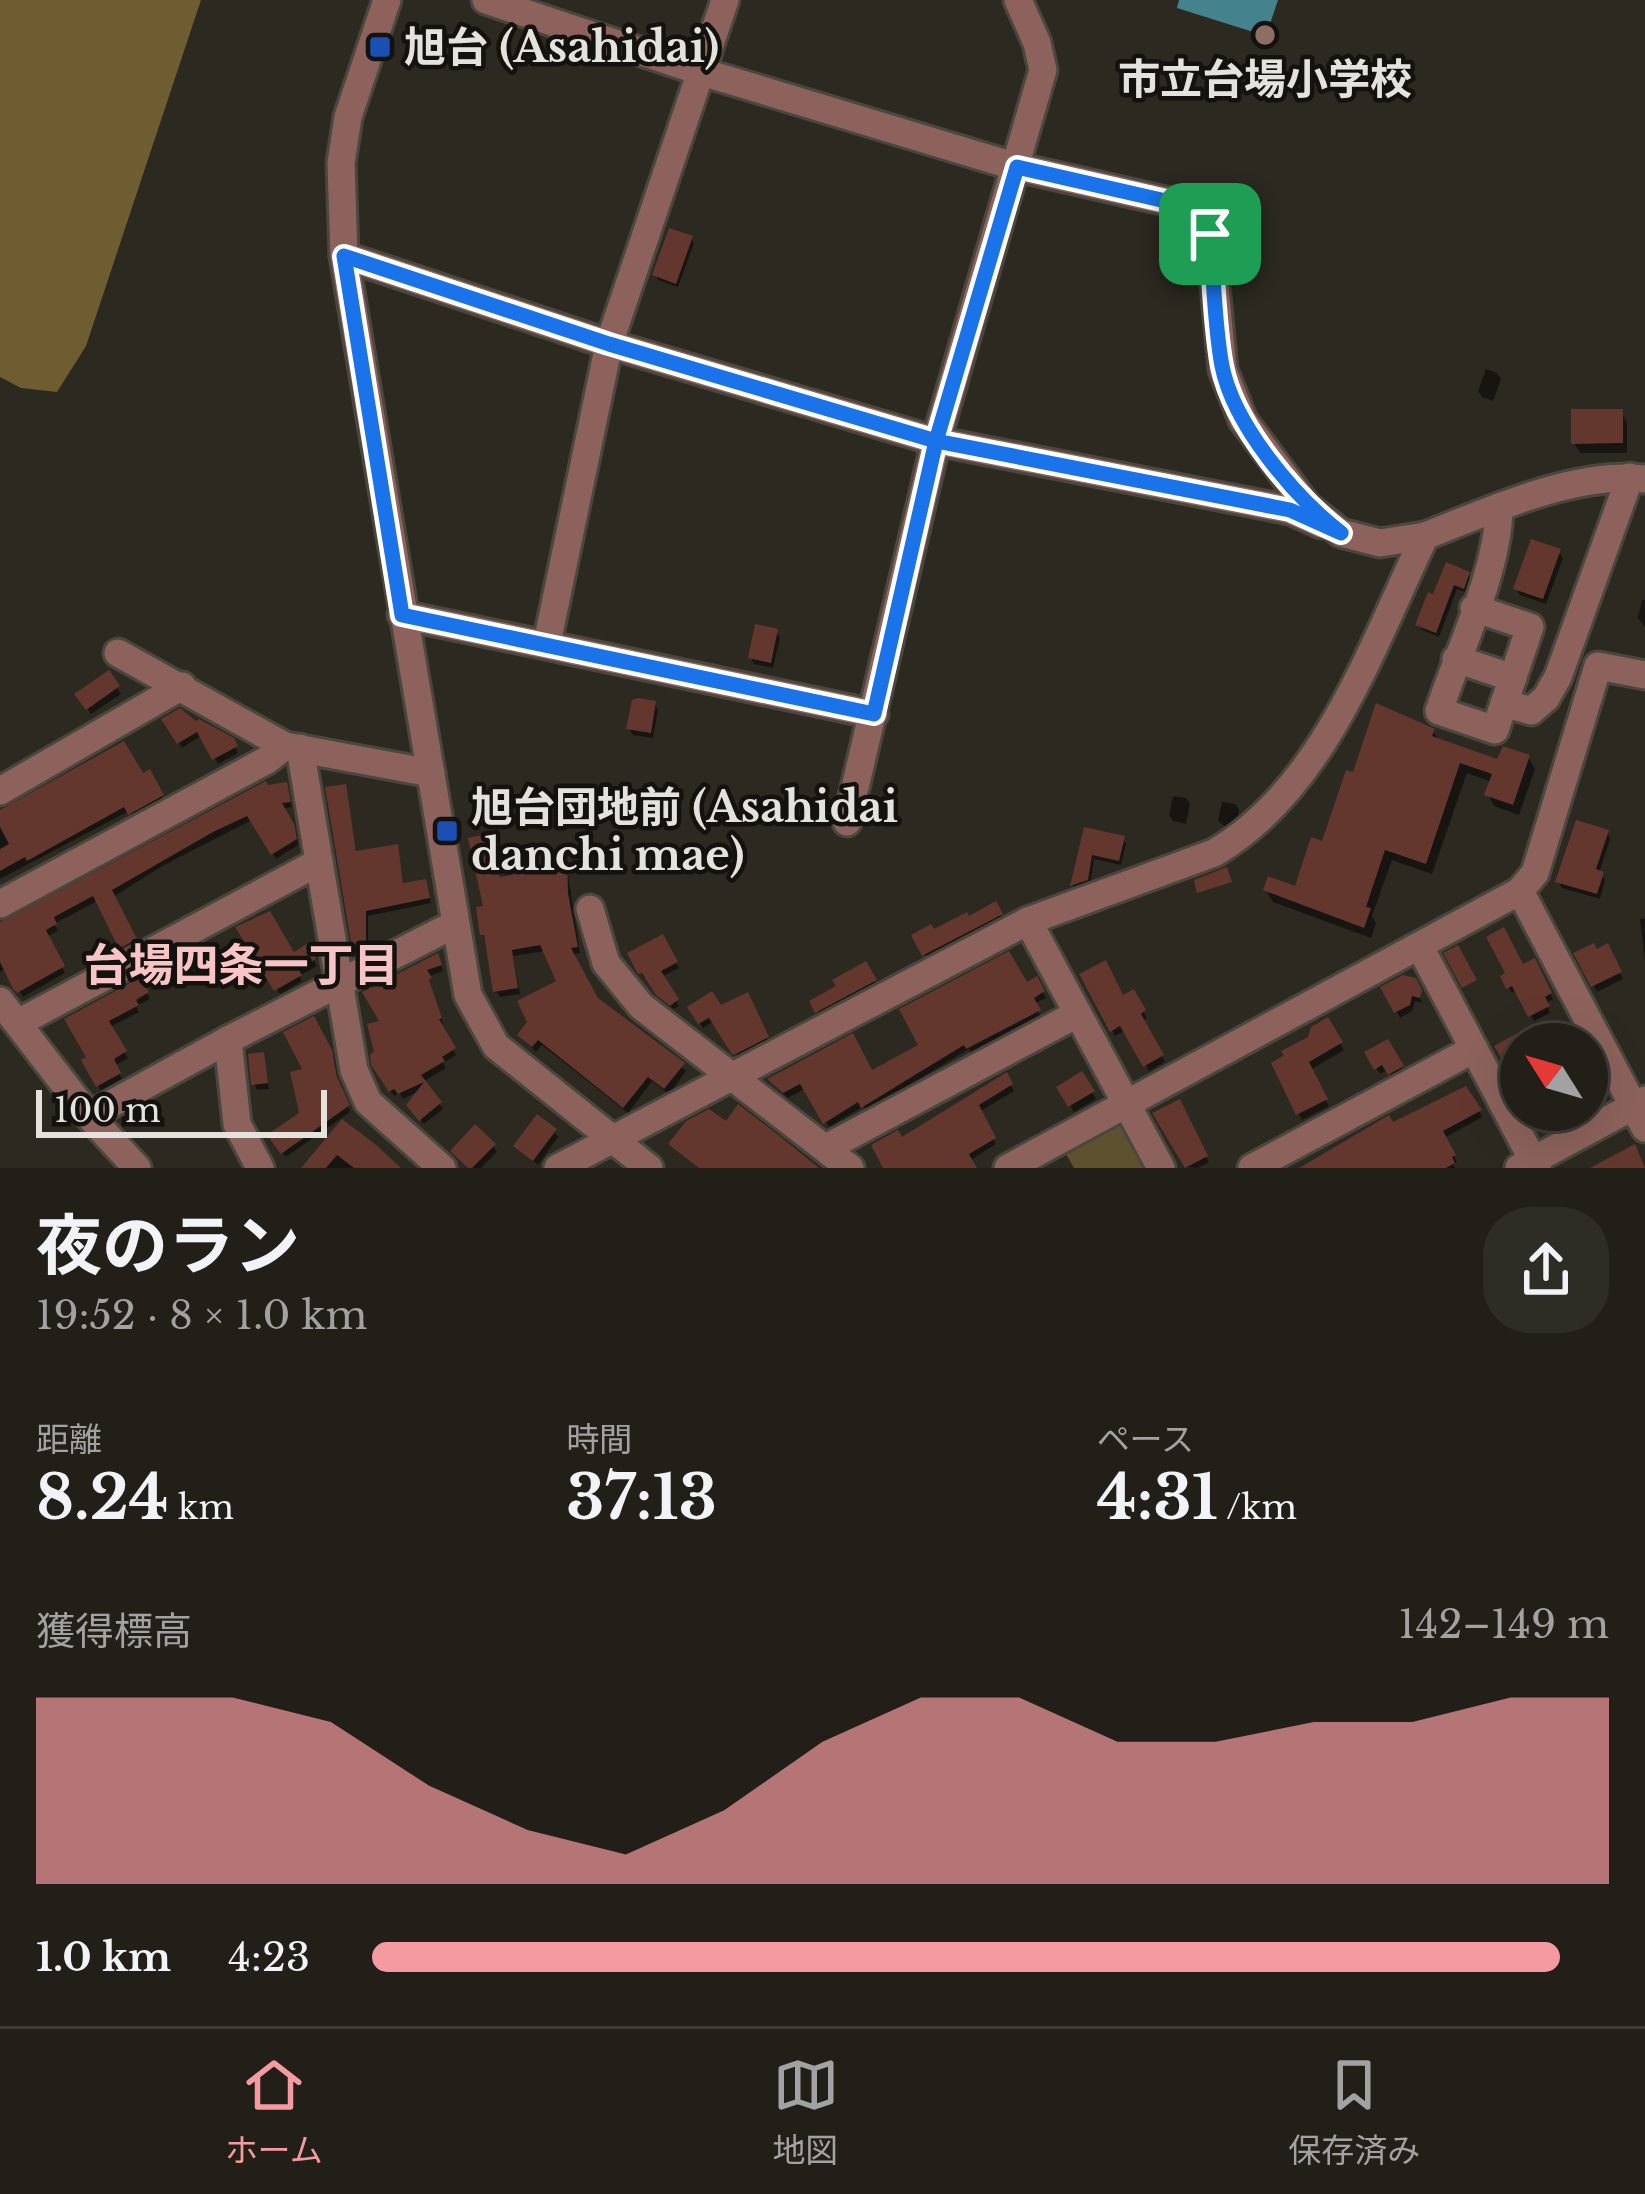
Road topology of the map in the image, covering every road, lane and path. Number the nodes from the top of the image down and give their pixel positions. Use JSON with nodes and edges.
{"nodes":[{"id":1,"x":387,"y":0,"type":"edge"},
{"id":2,"x":486,"y":0,"type":"edge"},
{"id":3,"x":725,"y":0,"type":"edge"},
{"id":4,"x":1018,"y":0,"type":"edge"},
{"id":5,"x":702,"y":72,"type":"junction"},
{"id":6,"x":1017,"y":167,"type":"junction"},
{"id":7,"x":344,"y":256,"type":"junction"},
{"id":8,"x":609,"y":344,"type":"junction"},
{"id":9,"x":936,"y":441,"type":"junction"},
{"id":10,"x":1637,"y":478,"type":"edge"},
{"id":11,"x":1499,"y":507,"type":"junction"},
{"id":12,"x":1341,"y":533,"type":"junction"},
{"id":13,"x":1425,"y":536,"type":"junction"},
{"id":14,"x":1474,"y":608,"type":"junction"},
{"id":15,"x":402,"y":615,"type":"junction"},
{"id":16,"x":547,"y":643,"type":"junction"},
{"id":17,"x":118,"y":653,"type":"dead end"},
{"id":18,"x":1456,"y":659,"type":"junction"},
{"id":19,"x":1645,"y":675,"type":"edge"},
{"id":20,"x":182,"y":686,"type":"junction"},
{"id":21,"x":1508,"y":691,"type":"junction"},
{"id":22,"x":874,"y":714,"type":"junction"},
{"id":23,"x":293,"y":747,"type":"junction"},
{"id":24,"x":431,"y":772,"type":"junction"},
{"id":25,"x":0,"y":791,"type":"edge"},
{"id":26,"x":847,"y":822,"type":"dead end"},
{"id":27,"x":319,"y":862,"type":"junction"},
{"id":28,"x":1520,"y":891,"type":"junction"},
{"id":29,"x":0,"y":904,"type":"edge"},
{"id":30,"x":590,"y":909,"type":"dead end"},
{"id":31,"x":1028,"y":921,"type":"junction"},
{"id":32,"x":455,"y":924,"type":"junction"},
{"id":33,"x":1420,"y":947,"type":"junction"},
{"id":34,"x":337,"y":986,"type":"junction"},
{"id":35,"x":0,"y":1000,"type":"edge"},
{"id":36,"x":1077,"y":1014,"type":"junction"},
{"id":37,"x":18,"y":1023,"type":"junction"},
{"id":38,"x":228,"y":1040,"type":"junction"},
{"id":39,"x":1474,"y":1049,"type":"junction"},
{"id":40,"x":731,"y":1078,"type":"junction"},
{"id":41,"x":1126,"y":1105,"type":"junction"},
{"id":42,"x":1641,"y":1111,"type":"edge"},
{"id":43,"x":89,"y":1116,"type":"junction"},
{"id":44,"x":611,"y":1139,"type":"junction"},
{"id":45,"x":826,"y":1148,"type":"junction"},
{"id":46,"x":1530,"y":1165,"type":"edge"},
{"id":47,"x":137,"y":1168,"type":"edge"},
{"id":48,"x":260,"y":1168,"type":"edge"},
{"id":49,"x":442,"y":1168,"type":"edge"},
{"id":50,"x":558,"y":1168,"type":"edge"},
{"id":51,"x":649,"y":1168,"type":"edge"},
{"id":52,"x":850,"y":1168,"type":"edge"},
{"id":53,"x":1008,"y":1168,"type":"edge"},
{"id":54,"x":1161,"y":1168,"type":"edge"},
{"id":55,"x":1252,"y":1168,"type":"edge"}],
"edges":[{"from":1,"to":7,"type":"street"},
{"from":2,"to":5,"type":"street"},
{"from":3,"to":5,"type":"street"},
{"from":4,"to":6,"type":"street"},
{"from":5,"to":6,"type":"street"},
{"from":5,"to":8,"type":"street"},
{"from":6,"to":9,"type":"street"},
{"from":6,"to":12,"type":"street"},
{"from":7,"to":8,"type":"street"},
{"from":7,"to":15,"type":"street"},
{"from":8,"to":9,"type":"street"},
{"from":8,"to":16,"type":"street"},
{"from":9,"to":12,"type":"street"},
{"from":9,"to":22,"type":"street"},
{"from":10,"to":11,"type":"street"},
{"from":10,"to":21,"type":"street"},
{"from":11,"to":13,"type":"street"},
{"from":11,"to":14,"type":"street"},
{"from":12,"to":13,"type":"street"},
{"from":13,"to":31,"type":"street"},
{"from":14,"to":18,"type":"street"},
{"from":14,"to":21,"type":"street"},
{"from":15,"to":16,"type":"street"},
{"from":15,"to":24,"type":"street"},
{"from":16,"to":22,"type":"street"},
{"from":17,"to":20,"type":"street"},
{"from":18,"to":21,"type":"street"},
{"from":18,"to":21,"type":"street"},
{"from":19,"to":28,"type":"street"},
{"from":20,"to":23,"type":"street"},
{"from":20,"to":25,"type":"street"},
{"from":22,"to":26,"type":"street"},
{"from":23,"to":24,"type":"street"},
{"from":23,"to":27,"type":"street"},
{"from":23,"to":29,"type":"street"},
{"from":24,"to":32,"type":"street"},
{"from":27,"to":34,"type":"street"},
{"from":27,"to":37,"type":"street"},
{"from":28,"to":33,"type":"street"},
{"from":28,"to":42,"type":"street"},
{"from":30,"to":40,"type":"street"},
{"from":31,"to":36,"type":"street"},
{"from":31,"to":40,"type":"street"},
{"from":32,"to":34,"type":"street"},
{"from":32,"to":44,"type":"street"},
{"from":33,"to":39,"type":"street"},
{"from":33,"to":41,"type":"street"},
{"from":34,"to":38,"type":"street"},
{"from":34,"to":49,"type":"street"},
{"from":35,"to":37,"type":"street"},
{"from":36,"to":41,"type":"street"},
{"from":36,"to":45,"type":"street"},
{"from":37,"to":43,"type":"street"},
{"from":38,"to":43,"type":"street"},
{"from":38,"to":48,"type":"street"},
{"from":39,"to":46,"type":"street"},
{"from":39,"to":55,"type":"street"},
{"from":40,"to":44,"type":"street"},
{"from":40,"to":45,"type":"street"},
{"from":41,"to":53,"type":"street"},
{"from":41,"to":54,"type":"street"},
{"from":42,"to":46,"type":"street"},
{"from":43,"to":47,"type":"street"},
{"from":44,"to":50,"type":"street"},
{"from":44,"to":51,"type":"street"},
{"from":45,"to":52,"type":"street"}]}
